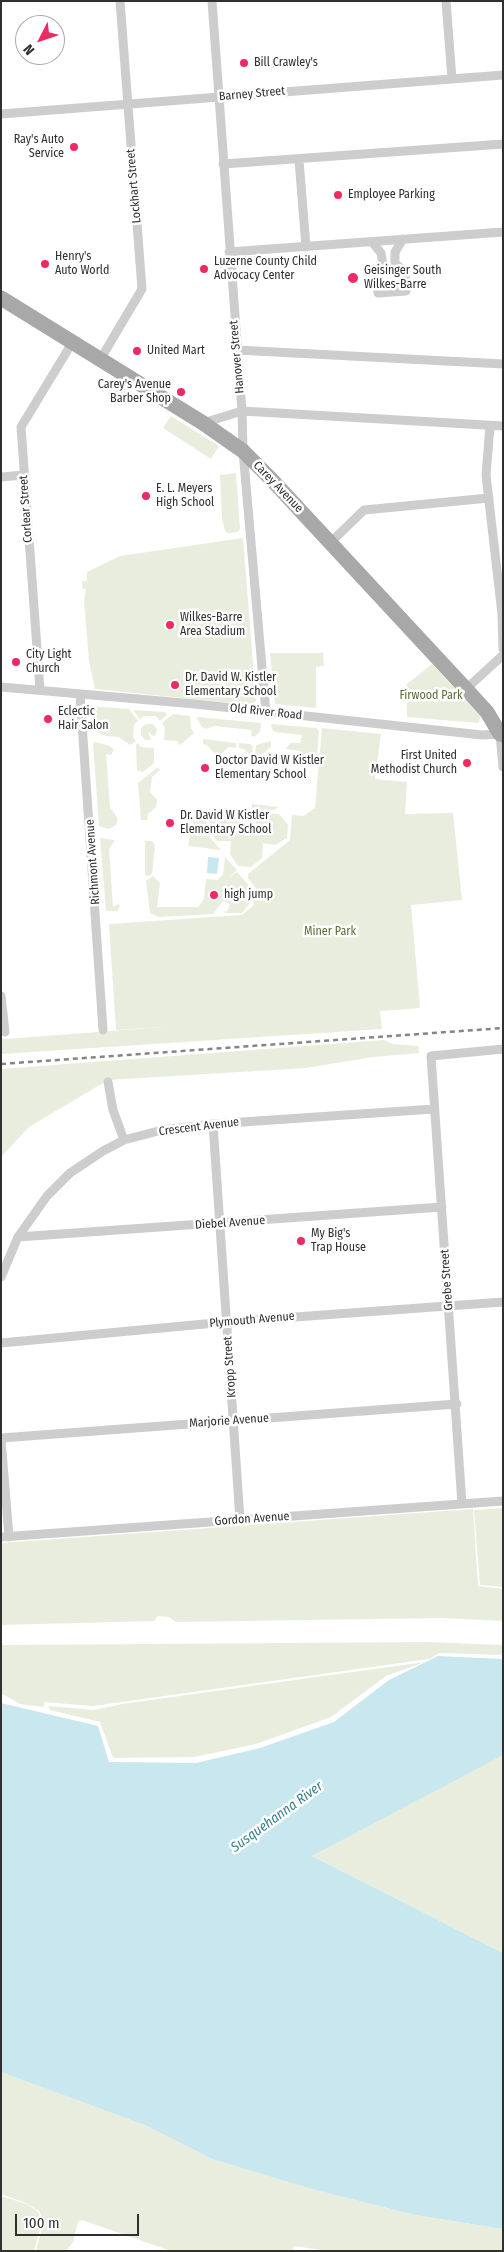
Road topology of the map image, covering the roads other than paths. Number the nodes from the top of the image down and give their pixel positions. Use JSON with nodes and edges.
{"nodes":[{"id":1,"x":120,"y":1,"type":"edge"},
{"id":2,"x":212,"y":1,"type":"edge"},
{"id":3,"x":446,"y":1,"type":"edge"},
{"id":4,"x":503,"y":75,"type":"edge"},
{"id":5,"x":452,"y":79,"type":"junction"},
{"id":6,"x":219,"y":96,"type":"junction"},
{"id":7,"x":127,"y":103,"type":"junction"},
{"id":8,"x":1,"y":114,"type":"edge"},
{"id":9,"x":503,"y":144,"type":"edge"},
{"id":10,"x":299,"y":160,"type":"junction"},
{"id":11,"x":223,"y":164,"type":"junction"},
{"id":12,"x":503,"y":232,"type":"edge"},
{"id":13,"x":403,"y":239,"type":"junction"},
{"id":14,"x":372,"y":242,"type":"junction"},
{"id":15,"x":306,"y":247,"type":"junction"},
{"id":16,"x":229,"y":252,"type":"junction"},
{"id":17,"x":1,"y":298,"type":"edge"},
{"id":18,"x":72,"y":343,"type":"junction"},
{"id":19,"x":236,"y":350,"type":"junction"},
{"id":20,"x":100,"y":360,"type":"junction"},
{"id":21,"x":503,"y":364,"type":"edge"},
{"id":22,"x":242,"y":411,"type":"junction"},
{"id":23,"x":203,"y":423,"type":"junction"},
{"id":24,"x":490,"y":426,"type":"junction"},
{"id":25,"x":503,"y":426,"type":"edge"},
{"id":26,"x":243,"y":452,"type":"junction"},
{"id":27,"x":24,"y":475,"type":"junction"},
{"id":28,"x":1,"y":477,"type":"edge"},
{"id":29,"x":489,"y":498,"type":"junction"},
{"id":30,"x":330,"y":543,"type":"junction"},
{"id":31,"x":503,"y":649,"type":"edge"},
{"id":32,"x":503,"y":655,"type":"edge"},
{"id":33,"x":1,"y":687,"type":"edge"},
{"id":34,"x":466,"y":689,"type":"junction"},
{"id":35,"x":40,"y":690,"type":"junction"},
{"id":36,"x":80,"y":694,"type":"junction"},
{"id":37,"x":266,"y":713,"type":"junction"},
{"id":38,"x":502,"y":734,"type":"edge"},
{"id":39,"x":503,"y":767,"type":"edge"},
{"id":40,"x":1,"y":996,"type":"edge"},
{"id":41,"x":2,"y":1006,"type":"edge"},
{"id":42,"x":104,"y":1030,"type":"dead end"},
{"id":43,"x":5,"y":1032,"type":"dead end"},
{"id":44,"x":503,"y":1050,"type":"edge"},
{"id":45,"x":108,"y":1082,"type":"dead end"},
{"id":46,"x":434,"y":1109,"type":"junction"},
{"id":47,"x":212,"y":1124,"type":"junction"},
{"id":48,"x":124,"y":1140,"type":"junction"},
{"id":49,"x":442,"y":1207,"type":"junction"},
{"id":50,"x":219,"y":1224,"type":"junction"},
{"id":51,"x":18,"y":1237,"type":"junction"},
{"id":52,"x":1,"y":1277,"type":"edge"},
{"id":53,"x":503,"y":1302,"type":"edge"},
{"id":54,"x":449,"y":1305,"type":"junction"},
{"id":55,"x":226,"y":1322,"type":"junction"},
{"id":56,"x":1,"y":1343,"type":"edge"},
{"id":57,"x":457,"y":1404,"type":"junction"},
{"id":58,"x":234,"y":1421,"type":"junction"},
{"id":59,"x":1,"y":1438,"type":"edge"},
{"id":60,"x":503,"y":1501,"type":"edge"},
{"id":61,"x":462,"y":1504,"type":"junction"},
{"id":62,"x":240,"y":1520,"type":"junction"},
{"id":63,"x":5,"y":1537,"type":"edge"}],
"edges":[{"from":1,"to":7,"type":"street","name":"Lockhart Street"},
{"from":2,"to":6,"type":"street","name":"Hanover Street"},
{"from":3,"to":5,"type":"street"},
{"from":4,"to":5,"type":"street","name":"Barney Street"},
{"from":5,"to":6,"type":"street","name":"Barney Street"},
{"from":6,"to":7,"type":"street","name":"Barney Street"},
{"from":6,"to":11,"type":"street","name":"Hanover Street"},
{"from":7,"to":8,"type":"street","name":"Barney Street"},
{"from":7,"to":20,"type":"street","name":"Lockhart Street"},
{"from":9,"to":10,"type":"street"},
{"from":10,"to":11,"type":"street"},
{"from":10,"to":15,"type":"street"},
{"from":11,"to":16,"type":"street","name":"Hanover Street"},
{"from":12,"to":13,"type":"street"},
{"from":13,"to":14,"type":"street"},
{"from":13,"to":14,"type":"street"},
{"from":14,"to":15,"type":"street"},
{"from":15,"to":16,"type":"street"},
{"from":16,"to":19,"type":"street","name":"Hanover Street"},
{"from":17,"to":18,"type":"main road","name":"Carey Avenue"},
{"from":18,"to":20,"type":"main road","name":"Carey Avenue"},
{"from":18,"to":27,"type":"street","name":"Corlear Street"},
{"from":19,"to":21,"type":"street"},
{"from":19,"to":22,"type":"street","name":"Hanover Street"},
{"from":20,"to":23,"type":"main road","name":"Carey Avenue"},
{"from":22,"to":23,"type":"street"},
{"from":22,"to":24,"type":"street"},
{"from":22,"to":26,"type":"street","name":"Hanover Street"},
{"from":23,"to":26,"type":"main road","name":"Carey Avenue"},
{"from":24,"to":25,"type":"street"},
{"from":24,"to":29,"type":"street"},
{"from":26,"to":30,"type":"main road","name":"Carey Avenue"},
{"from":26,"to":37,"type":"street","name":"Hanover Street"},
{"from":27,"to":28,"type":"street"},
{"from":27,"to":35,"type":"street","name":"Corlear Street"},
{"from":29,"to":30,"type":"street"},
{"from":29,"to":31,"type":"street"},
{"from":30,"to":34,"type":"main road","name":"Carey Avenue"},
{"from":32,"to":34,"type":"street"},
{"from":33,"to":35,"type":"street","name":"Old River Road"},
{"from":34,"to":38,"type":"main road","name":"Carey Avenue"},
{"from":35,"to":36,"type":"street","name":"Old River Road"},
{"from":36,"to":37,"type":"street","name":"Old River Road"},
{"from":36,"to":42,"type":"street","name":"Richmont Avenue"},
{"from":37,"to":38,"type":"street","name":"Old River Road"},
{"from":38,"to":39,"type":"street"},
{"from":40,"to":41,"type":"street"},
{"from":41,"to":43,"type":"street"},
{"from":44,"to":46,"type":"street","name":"Grebe Street"},
{"from":45,"to":48,"type":"street"},
{"from":46,"to":47,"type":"street","name":"Crescent Avenue"},
{"from":46,"to":49,"type":"street","name":"Grebe Street"},
{"from":47,"to":48,"type":"street","name":"Crescent Avenue"},
{"from":47,"to":50,"type":"street","name":"Kropp Street"},
{"from":48,"to":51,"type":"street","name":"Crescent Avenue"},
{"from":49,"to":50,"type":"street","name":"Diebel Avenue"},
{"from":49,"to":54,"type":"street","name":"Grebe Street"},
{"from":50,"to":51,"type":"street","name":"Diebel Avenue"},
{"from":50,"to":55,"type":"street","name":"Kropp Street"},
{"from":51,"to":52,"type":"street","name":"Crescent Avenue"},
{"from":53,"to":54,"type":"street","name":"Plymouth Avenue"},
{"from":54,"to":55,"type":"street","name":"Plymouth Avenue"},
{"from":54,"to":57,"type":"street","name":"Grebe Street"},
{"from":55,"to":56,"type":"street","name":"Plymouth Avenue"},
{"from":55,"to":58,"type":"street","name":"Kropp Street"},
{"from":57,"to":58,"type":"street","name":"Marjorie Avenue"},
{"from":57,"to":61,"type":"street","name":"Grebe Street"},
{"from":58,"to":59,"type":"street","name":"Marjorie Avenue"},
{"from":58,"to":62,"type":"street","name":"Kropp Street"},
{"from":59,"to":63,"type":"street"},
{"from":60,"to":61,"type":"street","name":"Gordon Avenue"},
{"from":61,"to":62,"type":"street","name":"Gordon Avenue"},
{"from":62,"to":63,"type":"street","name":"Gordon Avenue"}]}
